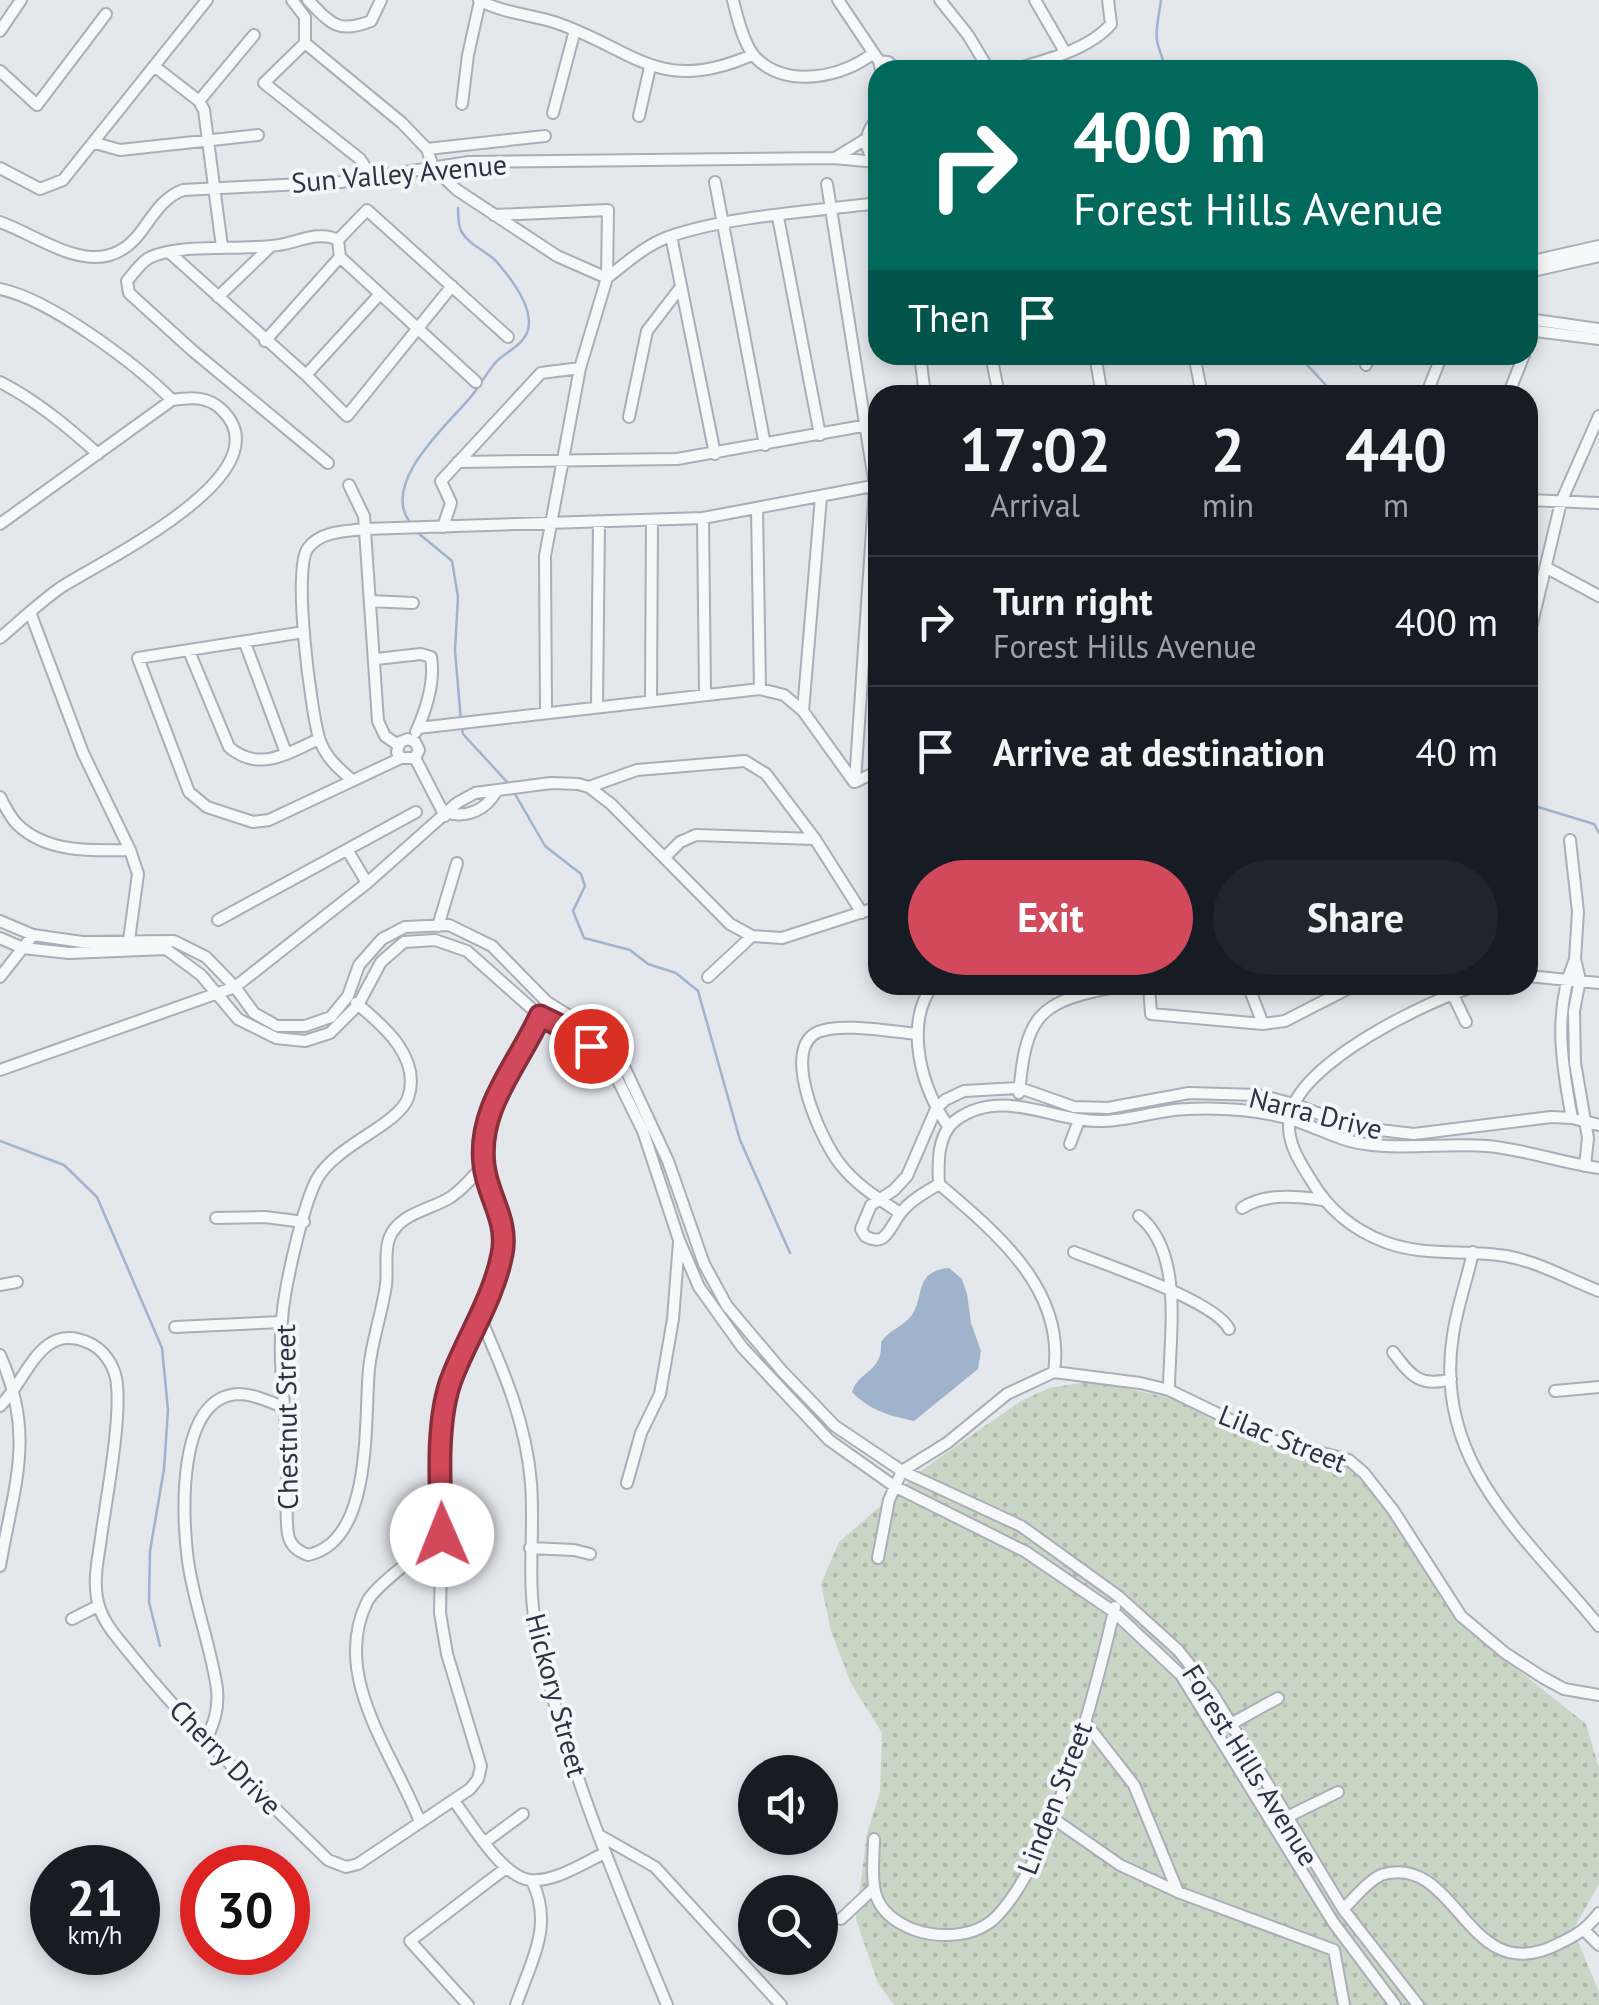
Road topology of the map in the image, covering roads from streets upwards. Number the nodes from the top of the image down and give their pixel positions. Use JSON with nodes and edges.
{"nodes":[{"id":1,"x":21,"y":0,"type":"edge"},
{"id":2,"x":207,"y":0,"type":"edge"},
{"id":3,"x":292,"y":0,"type":"edge"},
{"id":4,"x":308,"y":0,"type":"edge"},
{"id":5,"x":381,"y":0,"type":"edge"},
{"id":6,"x":480,"y":0,"type":"edge"},
{"id":7,"x":733,"y":0,"type":"edge"},
{"id":8,"x":838,"y":0,"type":"edge"},
{"id":9,"x":940,"y":0,"type":"edge"},
{"id":10,"x":1034,"y":0,"type":"edge"},
{"id":11,"x":1108,"y":0,"type":"edge"},
{"id":12,"x":106,"y":14,"type":"dead end"},
{"id":13,"x":575,"y":30,"type":"junction"},
{"id":14,"x":0,"y":31,"type":"edge"},
{"id":15,"x":254,"y":35,"type":"dead end"},
{"id":16,"x":304,"y":43,"type":"junction"},
{"id":17,"x":1065,"y":52,"type":"junction"},
{"id":18,"x":752,"y":55,"type":"junction"},
{"id":19,"x":877,"y":60,"type":"edge"},
{"id":20,"x":983,"y":60,"type":"edge"},
{"id":21,"x":1041,"y":60,"type":"edge"},
{"id":22,"x":868,"y":64,"type":"edge"},
{"id":23,"x":154,"y":66,"type":"junction"},
{"id":24,"x":650,"y":67,"type":"junction"},
{"id":25,"x":0,"y":71,"type":"edge"},
{"id":26,"x":199,"y":101,"type":"junction"},
{"id":27,"x":462,"y":104,"type":"dead end"},
{"id":28,"x":552,"y":113,"type":"dead end"},
{"id":29,"x":639,"y":116,"type":"dead end"},
{"id":30,"x":258,"y":136,"type":"dead end"},
{"id":31,"x":544,"y":136,"type":"dead end"},
{"id":32,"x":868,"y":136,"type":"edge"},
{"id":33,"x":866,"y":139,"type":"junction"},
{"id":34,"x":210,"y":140,"type":"junction"},
{"id":35,"x":95,"y":143,"type":"junction"},
{"id":36,"x":427,"y":149,"type":"junction"},
{"id":37,"x":868,"y":152,"type":"edge"},
{"id":38,"x":834,"y":158,"type":"junction"},
{"id":39,"x":868,"y":161,"type":"edge"},
{"id":40,"x":0,"y":168,"type":"edge"},
{"id":41,"x":434,"y":168,"type":"junction"},
{"id":42,"x":373,"y":179,"type":"junction"},
{"id":43,"x":716,"y":182,"type":"dead end"},
{"id":44,"x":827,"y":184,"type":"dead end"},
{"id":45,"x":215,"y":186,"type":"junction"},
{"id":46,"x":868,"y":204,"type":"edge"},
{"id":47,"x":831,"y":209,"type":"junction"},
{"id":48,"x":494,"y":215,"type":"junction"},
{"id":49,"x":778,"y":217,"type":"junction"},
{"id":50,"x":0,"y":222,"type":"edge"},
{"id":51,"x":724,"y":225,"type":"junction"},
{"id":52,"x":670,"y":236,"type":"junction"},
{"id":53,"x":338,"y":240,"type":"junction"},
{"id":54,"x":1599,"y":246,"type":"edge"},
{"id":55,"x":222,"y":247,"type":"junction"},
{"id":56,"x":271,"y":247,"type":"junction"},
{"id":57,"x":170,"y":253,"type":"junction"},
{"id":58,"x":340,"y":256,"type":"junction"},
{"id":59,"x":1599,"y":256,"type":"edge"},
{"id":60,"x":1538,"y":260,"type":"edge"},
{"id":61,"x":1538,"y":270,"type":"edge"},
{"id":62,"x":607,"y":278,"type":"junction"},
{"id":63,"x":452,"y":286,"type":"junction"},
{"id":64,"x":680,"y":288,"type":"junction"},
{"id":65,"x":0,"y":289,"type":"edge"},
{"id":66,"x":379,"y":295,"type":"junction"},
{"id":67,"x":218,"y":297,"type":"junction"},
{"id":68,"x":1538,"y":325,"type":"edge"},
{"id":69,"x":1538,"y":326,"type":"edge"},
{"id":70,"x":1599,"y":329,"type":"edge"},
{"id":71,"x":417,"y":331,"type":"junction"},
{"id":72,"x":508,"y":337,"type":"dead end"},
{"id":73,"x":1599,"y":339,"type":"edge"},
{"id":74,"x":266,"y":341,"type":"junction"},
{"id":75,"x":580,"y":368,"type":"junction"},
{"id":76,"x":306,"y":375,"type":"junction"},
{"id":77,"x":0,"y":382,"type":"edge"},
{"id":78,"x":476,"y":382,"type":"dead end"},
{"id":79,"x":172,"y":400,"type":"junction"},
{"id":80,"x":1599,"y":416,"type":"edge"},
{"id":81,"x":629,"y":417,"type":"dead end"},
{"id":82,"x":868,"y":425,"type":"joint"},
{"id":83,"x":820,"y":435,"type":"junction"},
{"id":84,"x":765,"y":446,"type":"junction"},
{"id":85,"x":98,"y":454,"type":"junction"},
{"id":86,"x":714,"y":454,"type":"junction"},
{"id":87,"x":564,"y":460,"type":"junction"},
{"id":88,"x":458,"y":462,"type":"junction"},
{"id":89,"x":328,"y":463,"type":"dead end"},
{"id":90,"x":350,"y":486,"type":"dead end"},
{"id":91,"x":868,"y":488,"type":"edge"},
{"id":92,"x":821,"y":497,"type":"junction"},
{"id":93,"x":1538,"y":501,"type":"edge"},
{"id":94,"x":1561,"y":502,"type":"junction"},
{"id":95,"x":1599,"y":503,"type":"edge"},
{"id":96,"x":757,"y":510,"type":"junction"},
{"id":97,"x":702,"y":518,"type":"junction"},
{"id":98,"x":652,"y":521,"type":"junction"},
{"id":99,"x":599,"y":522,"type":"junction"},
{"id":100,"x":0,"y":524,"type":"edge"},
{"id":101,"x":550,"y":524,"type":"junction"},
{"id":102,"x":437,"y":526,"type":"junction"},
{"id":103,"x":365,"y":529,"type":"junction"},
{"id":104,"x":1547,"y":568,"type":"junction"},
{"id":105,"x":1599,"y":596,"type":"edge"},
{"id":106,"x":868,"y":599,"type":"edge"},
{"id":107,"x":370,"y":601,"type":"junction"},
{"id":108,"x":1538,"y":602,"type":"edge"},
{"id":109,"x":413,"y":603,"type":"dead end"},
{"id":110,"x":30,"y":612,"type":"junction"},
{"id":111,"x":304,"y":632,"type":"junction"},
{"id":112,"x":0,"y":638,"type":"edge"},
{"id":113,"x":245,"y":643,"type":"junction"},
{"id":114,"x":189,"y":651,"type":"junction"},
{"id":115,"x":376,"y":659,"type":"junction"},
{"id":116,"x":760,"y":689,"type":"junction"},
{"id":117,"x":705,"y":693,"type":"junction"},
{"id":118,"x":651,"y":700,"type":"junction"},
{"id":119,"x":597,"y":706,"type":"junction"},
{"id":120,"x":803,"y":711,"type":"junction"},
{"id":121,"x":546,"y":713,"type":"junction"},
{"id":122,"x":418,"y":728,"type":"junction"},
{"id":123,"x":319,"y":739,"type":"junction"},
{"id":124,"x":412,"y":739,"type":"junction"},
{"id":125,"x":398,"y":745,"type":"junction"},
{"id":126,"x":286,"y":754,"type":"junction"},
{"id":127,"x":401,"y":758,"type":"junction"},
{"id":128,"x":414,"y":758,"type":"junction"},
{"id":129,"x":868,"y":776,"type":"edge"},
{"id":130,"x":352,"y":780,"type":"junction"},
{"id":131,"x":855,"y":782,"type":"junction"},
{"id":132,"x":589,"y":787,"type":"junction"},
{"id":133,"x":501,"y":791,"type":"junction"},
{"id":134,"x":0,"y":797,"type":"edge"},
{"id":135,"x":416,"y":812,"type":"dead end"},
{"id":136,"x":447,"y":815,"type":"junction"},
{"id":137,"x":815,"y":839,"type":"junction"},
{"id":138,"x":1570,"y":840,"type":"dead end"},
{"id":139,"x":130,"y":850,"type":"junction"},
{"id":140,"x":348,"y":850,"type":"junction"},
{"id":141,"x":665,"y":857,"type":"junction"},
{"id":142,"x":457,"y":862,"type":"dead end"},
{"id":143,"x":367,"y":882,"type":"junction"},
{"id":144,"x":868,"y":910,"type":"edge"},
{"id":145,"x":862,"y":912,"type":"junction"},
{"id":146,"x":218,"y":920,"type":"dead end"},
{"id":147,"x":0,"y":922,"type":"edge"},
{"id":148,"x":438,"y":926,"type":"junction"},
{"id":149,"x":33,"y":935,"type":"junction"},
{"id":150,"x":752,"y":936,"type":"junction"},
{"id":151,"x":0,"y":938,"type":"edge"},
{"id":152,"x":129,"y":940,"type":"junction"},
{"id":153,"x":23,"y":948,"type":"junction"},
{"id":154,"x":1575,"y":959,"type":"junction"},
{"id":155,"x":0,"y":977,"type":"edge"},
{"id":156,"x":708,"y":977,"type":"dead end"},
{"id":157,"x":1538,"y":977,"type":"edge"},
{"id":158,"x":1567,"y":978,"type":"junction"},
{"id":159,"x":1580,"y":980,"type":"junction"},
{"id":160,"x":1599,"y":984,"type":"edge"},
{"id":161,"x":235,"y":987,"type":"junction"},
{"id":162,"x":219,"y":994,"type":"junction"},
{"id":163,"x":926,"y":995,"type":"edge"},
{"id":164,"x":1074,"y":995,"type":"edge"},
{"id":165,"x":1150,"y":995,"type":"edge"},
{"id":166,"x":1252,"y":995,"type":"edge"},
{"id":167,"x":1325,"y":995,"type":"edge"},
{"id":168,"x":1448,"y":995,"type":"edge"},
{"id":169,"x":1453,"y":995,"type":"edge"},
{"id":170,"x":348,"y":996,"type":"junction"},
{"id":171,"x":547,"y":1002,"type":"junction"},
{"id":172,"x":358,"y":1005,"type":"junction"},
{"id":173,"x":540,"y":1016,"type":"junction"},
{"id":174,"x":1466,"y":1022,"type":"dead end"},
{"id":175,"x":1262,"y":1024,"type":"junction"},
{"id":176,"x":918,"y":1034,"type":"junction"},
{"id":177,"x":0,"y":1070,"type":"edge"},
{"id":178,"x":1020,"y":1088,"type":"junction"},
{"id":179,"x":1018,"y":1104,"type":"junction"},
{"id":180,"x":1294,"y":1104,"type":"junction"},
{"id":181,"x":936,"y":1109,"type":"junction"},
{"id":182,"x":1289,"y":1118,"type":"junction"},
{"id":183,"x":1572,"y":1118,"type":"junction"},
{"id":184,"x":1079,"y":1120,"type":"junction"},
{"id":185,"x":1586,"y":1122,"type":"junction"},
{"id":186,"x":1599,"y":1125,"type":"edge"},
{"id":187,"x":949,"y":1127,"type":"junction"},
{"id":188,"x":1070,"y":1144,"type":"dead end"},
{"id":189,"x":916,"y":1153,"type":"junction"},
{"id":190,"x":484,"y":1164,"type":"junction"},
{"id":191,"x":938,"y":1164,"type":"junction"},
{"id":192,"x":1585,"y":1166,"type":"junction"},
{"id":193,"x":1599,"y":1168,"type":"edge"},
{"id":194,"x":906,"y":1176,"type":"junction"},
{"id":195,"x":939,"y":1184,"type":"junction"},
{"id":196,"x":924,"y":1192,"type":"junction"},
{"id":197,"x":878,"y":1198,"type":"junction"},
{"id":198,"x":1323,"y":1200,"type":"junction"},
{"id":199,"x":1242,"y":1208,"type":"dead end"},
{"id":200,"x":900,"y":1213,"type":"junction"},
{"id":201,"x":1139,"y":1216,"type":"dead end"},
{"id":202,"x":216,"y":1218,"type":"dead end"},
{"id":203,"x":304,"y":1222,"type":"junction"},
{"id":204,"x":691,"y":1232,"type":"junction"},
{"id":205,"x":679,"y":1240,"type":"junction"},
{"id":206,"x":1074,"y":1252,"type":"dead end"},
{"id":207,"x":1473,"y":1252,"type":"junction"},
{"id":208,"x":16,"y":1282,"type":"dead end"},
{"id":209,"x":0,"y":1286,"type":"edge"},
{"id":210,"x":1170,"y":1290,"type":"junction"},
{"id":211,"x":1599,"y":1290,"type":"edge"},
{"id":212,"x":480,"y":1317,"type":"junction"},
{"id":213,"x":281,"y":1322,"type":"junction"},
{"id":214,"x":175,"y":1327,"type":"dead end"},
{"id":215,"x":1229,"y":1329,"type":"dead end"},
{"id":216,"x":1393,"y":1352,"type":"dead end"},
{"id":217,"x":0,"y":1355,"type":"edge"},
{"id":218,"x":1054,"y":1372,"type":"junction"},
{"id":219,"x":1450,"y":1379,"type":"junction"},
{"id":220,"x":1599,"y":1388,"type":"edge"},
{"id":221,"x":1169,"y":1390,"type":"junction"},
{"id":222,"x":1555,"y":1391,"type":"dead end"},
{"id":223,"x":14,"y":1392,"type":"junction"},
{"id":224,"x":0,"y":1406,"type":"edge"},
{"id":225,"x":284,"y":1407,"type":"junction"},
{"id":226,"x":902,"y":1472,"type":"junction"},
{"id":227,"x":627,"y":1484,"type":"dead end"},
{"id":228,"x":894,"y":1486,"type":"junction"},
{"id":229,"x":442,"y":1535,"type":"junction"},
{"id":230,"x":2,"y":1544,"type":"edge"},
{"id":231,"x":530,"y":1548,"type":"junction"},
{"id":232,"x":590,"y":1554,"type":"dead end"},
{"id":233,"x":878,"y":1558,"type":"dead end"},
{"id":234,"x":0,"y":1566,"type":"edge"},
{"id":235,"x":1118,"y":1596,"type":"junction"},
{"id":236,"x":98,"y":1606,"type":"junction"},
{"id":237,"x":1114,"y":1612,"type":"junction"},
{"id":238,"x":72,"y":1620,"type":"dead end"},
{"id":239,"x":1599,"y":1626,"type":"edge"},
{"id":240,"x":1599,"y":1695,"type":"edge"},
{"id":241,"x":1278,"y":1698,"type":"dead end"},
{"id":242,"x":1085,"y":1722,"type":"junction"},
{"id":243,"x":1231,"y":1724,"type":"junction"},
{"id":244,"x":206,"y":1740,"type":"junction"},
{"id":245,"x":1338,"y":1792,"type":"dead end"},
{"id":246,"x":454,"y":1801,"type":"junction"},
{"id":247,"x":523,"y":1814,"type":"dead end"},
{"id":248,"x":1051,"y":1816,"type":"junction"},
{"id":249,"x":1287,"y":1817,"type":"junction"},
{"id":250,"x":420,"y":1822,"type":"junction"},
{"id":251,"x":598,"y":1835,"type":"junction"},
{"id":252,"x":874,"y":1840,"type":"dead end"},
{"id":253,"x":485,"y":1842,"type":"junction"},
{"id":254,"x":606,"y":1853,"type":"junction"},
{"id":255,"x":506,"y":1868,"type":"junction"},
{"id":256,"x":532,"y":1881,"type":"junction"},
{"id":257,"x":874,"y":1889,"type":"junction"},
{"id":258,"x":1178,"y":1892,"type":"junction"},
{"id":259,"x":1342,"y":1909,"type":"junction"},
{"id":260,"x":1599,"y":1913,"type":"edge"},
{"id":261,"x":841,"y":1919,"type":"dead end"},
{"id":262,"x":1358,"y":1931,"type":"junction"},
{"id":263,"x":1586,"y":1931,"type":"junction"},
{"id":264,"x":1347,"y":1940,"type":"junction"},
{"id":265,"x":1599,"y":1945,"type":"edge"},
{"id":266,"x":1334,"y":1950,"type":"junction"},
{"id":267,"x":468,"y":2005,"type":"edge"},
{"id":268,"x":516,"y":2005,"type":"edge"},
{"id":269,"x":667,"y":2005,"type":"edge"},
{"id":270,"x":781,"y":2005,"type":"edge"},
{"id":271,"x":1344,"y":2005,"type":"edge"},
{"id":272,"x":1395,"y":2005,"type":"edge"},
{"id":273,"x":1418,"y":2005,"type":"edge"}],
"edges":[{"from":1,"to":14,"type":"street"},
{"from":2,"to":23,"type":"street"},
{"from":3,"to":16,"type":"street"},
{"from":4,"to":5,"type":"street"},
{"from":6,"to":13,"type":"street"},
{"from":6,"to":27,"type":"street"},
{"from":7,"to":18,"type":"street"},
{"from":8,"to":19,"type":"street"},
{"from":9,"to":20,"type":"street"},
{"from":10,"to":17,"type":"street"},
{"from":11,"to":17,"type":"street"},
{"from":12,"to":25,"type":"street"},
{"from":13,"to":24,"type":"street"},
{"from":13,"to":28,"type":"street"},
{"from":15,"to":26,"type":"street"},
{"from":16,"to":36,"type":"street"},
{"from":16,"to":42,"type":"street"},
{"from":17,"to":21,"type":"street"},
{"from":18,"to":22,"type":"street"},
{"from":18,"to":24,"type":"street"},
{"from":23,"to":26,"type":"street"},
{"from":23,"to":35,"type":"street"},
{"from":24,"to":29,"type":"street"},
{"from":26,"to":34,"type":"street"},
{"from":30,"to":34,"type":"street"},
{"from":31,"to":36,"type":"street"},
{"from":32,"to":33,"type":"street"},
{"from":33,"to":37,"type":"street"},
{"from":33,"to":38,"type":"street"},
{"from":34,"to":35,"type":"street"},
{"from":34,"to":45,"type":"street"},
{"from":35,"to":40,"type":"street"},
{"from":36,"to":41,"type":"street"},
{"from":38,"to":39,"type":"street","name":"Sun Valley Avenue"},
{"from":38,"to":41,"type":"street","name":"Sun Valley Avenue"},
{"from":41,"to":42,"type":"street","name":"Sun Valley Avenue"},
{"from":41,"to":48,"type":"street"},
{"from":42,"to":45,"type":"street","name":"Sun Valley Avenue"},
{"from":43,"to":51,"type":"street"},
{"from":44,"to":47,"type":"street"},
{"from":45,"to":50,"type":"street","name":"Sun Valley Avenue"},
{"from":45,"to":55,"type":"street"},
{"from":46,"to":47,"type":"street"},
{"from":47,"to":49,"type":"street"},
{"from":47,"to":82,"type":"street"},
{"from":48,"to":62,"type":"street"},
{"from":48,"to":62,"type":"street"},
{"from":49,"to":51,"type":"street"},
{"from":49,"to":83,"type":"street"},
{"from":51,"to":52,"type":"street"},
{"from":51,"to":84,"type":"street"},
{"from":52,"to":62,"type":"street"},
{"from":52,"to":64,"type":"street"},
{"from":53,"to":56,"type":"street"},
{"from":53,"to":58,"type":"street"},
{"from":53,"to":63,"type":"street"},
{"from":54,"to":60,"type":"street"},
{"from":55,"to":56,"type":"street"},
{"from":55,"to":57,"type":"street"},
{"from":56,"to":67,"type":"street"},
{"from":57,"to":67,"type":"street"},
{"from":57,"to":89,"type":"street"},
{"from":58,"to":66,"type":"street"},
{"from":58,"to":74,"type":"street"},
{"from":59,"to":61,"type":"street"},
{"from":62,"to":75,"type":"street"},
{"from":63,"to":71,"type":"street"},
{"from":63,"to":72,"type":"street"},
{"from":64,"to":81,"type":"street"},
{"from":64,"to":86,"type":"street"},
{"from":65,"to":79,"type":"street"},
{"from":66,"to":71,"type":"street"},
{"from":66,"to":76,"type":"street"},
{"from":67,"to":74,"type":"street"},
{"from":68,"to":70,"type":"street"},
{"from":69,"to":73,"type":"street"},
{"from":71,"to":76,"type":"street"},
{"from":71,"to":78,"type":"street"},
{"from":74,"to":76,"type":"street"},
{"from":75,"to":87,"type":"street"},
{"from":75,"to":88,"type":"street"},
{"from":77,"to":85,"type":"street"},
{"from":79,"to":85,"type":"street"},
{"from":79,"to":110,"type":"street"},
{"from":80,"to":94,"type":"street"},
{"from":82,"to":83,"type":"street"},
{"from":83,"to":84,"type":"street"},
{"from":84,"to":86,"type":"street"},
{"from":85,"to":100,"type":"street"},
{"from":86,"to":87,"type":"street"},
{"from":87,"to":88,"type":"street"},
{"from":87,"to":101,"type":"street"},
{"from":88,"to":102,"type":"street"},
{"from":90,"to":103,"type":"street"},
{"from":91,"to":92,"type":"street"},
{"from":92,"to":96,"type":"street"},
{"from":92,"to":120,"type":"street"},
{"from":93,"to":94,"type":"street"},
{"from":94,"to":95,"type":"street"},
{"from":94,"to":104,"type":"street"},
{"from":96,"to":97,"type":"street"},
{"from":96,"to":116,"type":"street"},
{"from":97,"to":98,"type":"street"},
{"from":97,"to":117,"type":"street"},
{"from":98,"to":99,"type":"street"},
{"from":98,"to":118,"type":"street"},
{"from":99,"to":101,"type":"street"},
{"from":99,"to":119,"type":"street"},
{"from":101,"to":102,"type":"street"},
{"from":101,"to":121,"type":"street"},
{"from":102,"to":103,"type":"street"},
{"from":103,"to":107,"type":"street"},
{"from":103,"to":111,"type":"street"},
{"from":104,"to":105,"type":"street"},
{"from":104,"to":108,"type":"street"},
{"from":106,"to":131,"type":"street"},
{"from":107,"to":109,"type":"street"},
{"from":107,"to":115,"type":"street"},
{"from":110,"to":112,"type":"street"},
{"from":110,"to":139,"type":"street"},
{"from":111,"to":113,"type":"street"},
{"from":111,"to":123,"type":"street"},
{"from":113,"to":114,"type":"street"},
{"from":113,"to":126,"type":"street"},
{"from":114,"to":126,"type":"street"},
{"from":114,"to":130,"type":"street"},
{"from":115,"to":122,"type":"street"},
{"from":115,"to":125,"type":"street"},
{"from":116,"to":117,"type":"street"},
{"from":116,"to":120,"type":"street"},
{"from":117,"to":118,"type":"street"},
{"from":118,"to":119,"type":"street"},
{"from":119,"to":121,"type":"street"},
{"from":120,"to":131,"type":"street"},
{"from":121,"to":122,"type":"street"},
{"from":122,"to":124,"type":"street"},
{"from":123,"to":126,"type":"street"},
{"from":123,"to":130,"type":"street"},
{"from":124,"to":125,"type":"street"},
{"from":124,"to":128,"type":"street"},
{"from":125,"to":127,"type":"street"},
{"from":127,"to":128,"type":"street"},
{"from":127,"to":130,"type":"street"},
{"from":128,"to":136,"type":"street"},
{"from":129,"to":131,"type":"street"},
{"from":132,"to":133,"type":"street"},
{"from":132,"to":137,"type":"street"},
{"from":132,"to":141,"type":"street"},
{"from":133,"to":136,"type":"street"},
{"from":133,"to":136,"type":"street"},
{"from":134,"to":139,"type":"street"},
{"from":135,"to":140,"type":"street"},
{"from":136,"to":143,"type":"street"},
{"from":137,"to":141,"type":"street"},
{"from":137,"to":145,"type":"street"},
{"from":138,"to":154,"type":"street"},
{"from":139,"to":152,"type":"street"},
{"from":140,"to":143,"type":"street"},
{"from":140,"to":146,"type":"street"},
{"from":141,"to":150,"type":"street"},
{"from":142,"to":148,"type":"street"},
{"from":143,"to":161,"type":"street"},
{"from":144,"to":145,"type":"street"},
{"from":145,"to":150,"type":"street"},
{"from":147,"to":149,"type":"street","name":"Forest Hills Avenue"},
{"from":148,"to":170,"type":"street","name":"Forest Hills Avenue"},
{"from":148,"to":171,"type":"street","name":"Forest Hills Avenue"},
{"from":149,"to":152,"type":"street","name":"Forest Hills Avenue"},
{"from":149,"to":153,"type":"street"},
{"from":150,"to":156,"type":"street"},
{"from":151,"to":153,"type":"street","name":"Forest Hills Avenue"},
{"from":152,"to":161,"type":"street","name":"Forest Hills Avenue"},
{"from":153,"to":155,"type":"street"},
{"from":153,"to":162,"type":"street","name":"Forest Hills Avenue"},
{"from":154,"to":158,"type":"street"},
{"from":154,"to":159,"type":"street"},
{"from":157,"to":158,"type":"street"},
{"from":158,"to":159,"type":"street"},
{"from":158,"to":183,"type":"street"},
{"from":159,"to":160,"type":"street"},
{"from":159,"to":185,"type":"street"},
{"from":161,"to":162,"type":"street"},
{"from":161,"to":170,"type":"street","name":"Forest Hills Avenue"},
{"from":162,"to":172,"type":"street","name":"Forest Hills Avenue"},
{"from":162,"to":177,"type":"street"},
{"from":163,"to":176,"type":"street"},
{"from":164,"to":178,"type":"street"},
{"from":165,"to":175,"type":"street"},
{"from":166,"to":175,"type":"street"},
{"from":167,"to":175,"type":"street"},
{"from":168,"to":180,"type":"street"},
{"from":169,"to":174,"type":"street"},
{"from":170,"to":172,"type":"street","name":"Chestnut Street"},
{"from":171,"to":173,"type":"street","name":"Cherry Drive"},
{"from":171,"to":204,"type":"street","name":"Forest Hills Avenue"},
{"from":172,"to":173,"type":"street","name":"Forest Hills Avenue"},
{"from":172,"to":203,"type":"street","name":"Chestnut Street"},
{"from":173,"to":190,"type":"street","name":"Cherry Drive"},
{"from":173,"to":205,"type":"street","name":"Forest Hills Avenue"},
{"from":176,"to":181,"type":"street"},
{"from":176,"to":197,"type":"street"},
{"from":178,"to":179,"type":"street"},
{"from":178,"to":180,"type":"street","name":"Narra Drive"},
{"from":178,"to":181,"type":"street","name":"Narra Drive"},
{"from":179,"to":184,"type":"street","name":"Narra Drive"},
{"from":179,"to":187,"type":"street","name":"Narra Drive"},
{"from":180,"to":182,"type":"street"},
{"from":180,"to":183,"type":"street","name":"Narra Drive"},
{"from":181,"to":187,"type":"street"},
{"from":181,"to":189,"type":"street"},
{"from":182,"to":184,"type":"street","name":"Narra Drive"},
{"from":182,"to":192,"type":"street","name":"Narra Drive"},
{"from":182,"to":198,"type":"street"},
{"from":183,"to":185,"type":"street","name":"Narra Drive"},
{"from":184,"to":188,"type":"street"},
{"from":185,"to":186,"type":"street","name":"Narra Drive"},
{"from":185,"to":192,"type":"street"},
{"from":187,"to":191,"type":"street"},
{"from":189,"to":191,"type":"street"},
{"from":189,"to":194,"type":"street"},
{"from":190,"to":212,"type":"street","name":"Cherry Drive"},
{"from":190,"to":225,"type":"street","name":"Chestnut Street"},
{"from":191,"to":195,"type":"street"},
{"from":192,"to":193,"type":"street","name":"Narra Drive"},
{"from":194,"to":196,"type":"street"},
{"from":194,"to":197,"type":"street"},
{"from":195,"to":196,"type":"street"},
{"from":195,"to":218,"type":"street"},
{"from":196,"to":200,"type":"street"},
{"from":197,"to":200,"type":"street"},
{"from":197,"to":200,"type":"street"},
{"from":198,"to":199,"type":"street"},
{"from":198,"to":207,"type":"street"},
{"from":201,"to":210,"type":"street"},
{"from":202,"to":203,"type":"street"},
{"from":203,"to":213,"type":"street","name":"Chestnut Street"},
{"from":204,"to":205,"type":"street"},
{"from":204,"to":226,"type":"street","name":"Forest Hills Avenue"},
{"from":205,"to":227,"type":"street"},
{"from":205,"to":228,"type":"street","name":"Forest Hills Avenue"},
{"from":206,"to":210,"type":"street"},
{"from":207,"to":211,"type":"street"},
{"from":207,"to":219,"type":"street"},
{"from":208,"to":209,"type":"street"},
{"from":210,"to":215,"type":"street"},
{"from":210,"to":221,"type":"street"},
{"from":212,"to":229,"type":"street","name":"Cherry Drive"},
{"from":212,"to":231,"type":"street","name":"Hickory Street"},
{"from":213,"to":214,"type":"street"},
{"from":213,"to":225,"type":"street","name":"Chestnut Street"},
{"from":216,"to":219,"type":"street"},
{"from":217,"to":223,"type":"street"},
{"from":218,"to":221,"type":"street","name":"Lilac Street"},
{"from":218,"to":226,"type":"street"},
{"from":219,"to":239,"type":"street"},
{"from":220,"to":222,"type":"street"},
{"from":221,"to":240,"type":"street","name":"Lilac Street"},
{"from":223,"to":224,"type":"street"},
{"from":223,"to":230,"type":"street"},
{"from":223,"to":236,"type":"street"},
{"from":225,"to":244,"type":"street"},
{"from":226,"to":228,"type":"street"},
{"from":226,"to":235,"type":"street","name":"Forest Hills Avenue"},
{"from":228,"to":233,"type":"street"},
{"from":228,"to":237,"type":"street","name":"Forest Hills Avenue"},
{"from":229,"to":246,"type":"street","name":"Cherry Drive"},
{"from":229,"to":250,"type":"street"},
{"from":230,"to":234,"type":"street"},
{"from":231,"to":232,"type":"street"},
{"from":231,"to":251,"type":"street","name":"Hickory Street"},
{"from":235,"to":237,"type":"street","name":"Linden Street"},
{"from":235,"to":243,"type":"street","name":"Forest Hills Avenue"},
{"from":236,"to":238,"type":"street"},
{"from":236,"to":244,"type":"street","name":"Cherry Drive"},
{"from":237,"to":242,"type":"street","name":"Linden Street"},
{"from":237,"to":264,"type":"street","name":"Forest Hills Avenue"},
{"from":241,"to":243,"type":"street"},
{"from":242,"to":248,"type":"street","name":"Linden Street"},
{"from":242,"to":258,"type":"street"},
{"from":243,"to":249,"type":"street","name":"Forest Hills Avenue"},
{"from":244,"to":250,"type":"street","name":"Cherry Drive"},
{"from":245,"to":249,"type":"street"},
{"from":246,"to":250,"type":"street","name":"Cherry Drive"},
{"from":246,"to":253,"type":"street"},
{"from":247,"to":253,"type":"street"},
{"from":248,"to":257,"type":"street","name":"Linden Street"},
{"from":248,"to":258,"type":"street"},
{"from":249,"to":259,"type":"street","name":"Forest Hills Avenue"},
{"from":251,"to":254,"type":"street","name":"Hickory Street"},
{"from":251,"to":270,"type":"street"},
{"from":252,"to":257,"type":"street"},
{"from":253,"to":255,"type":"street"},
{"from":254,"to":256,"type":"street"},
{"from":254,"to":269,"type":"street","name":"Hickory Street"},
{"from":255,"to":256,"type":"street"},
{"from":255,"to":267,"type":"street"},
{"from":256,"to":268,"type":"street"},
{"from":257,"to":261,"type":"street"},
{"from":258,"to":266,"type":"street"},
{"from":259,"to":262,"type":"street","name":"Forest Hills Avenue"},
{"from":259,"to":263,"type":"street"},
{"from":260,"to":263,"type":"street"},
{"from":262,"to":264,"type":"street"},
{"from":262,"to":273,"type":"street","name":"Forest Hills Avenue"},
{"from":263,"to":265,"type":"street"},
{"from":264,"to":266,"type":"street"},
{"from":264,"to":272,"type":"street","name":"Forest Hills Avenue"},
{"from":266,"to":271,"type":"street"}]}
